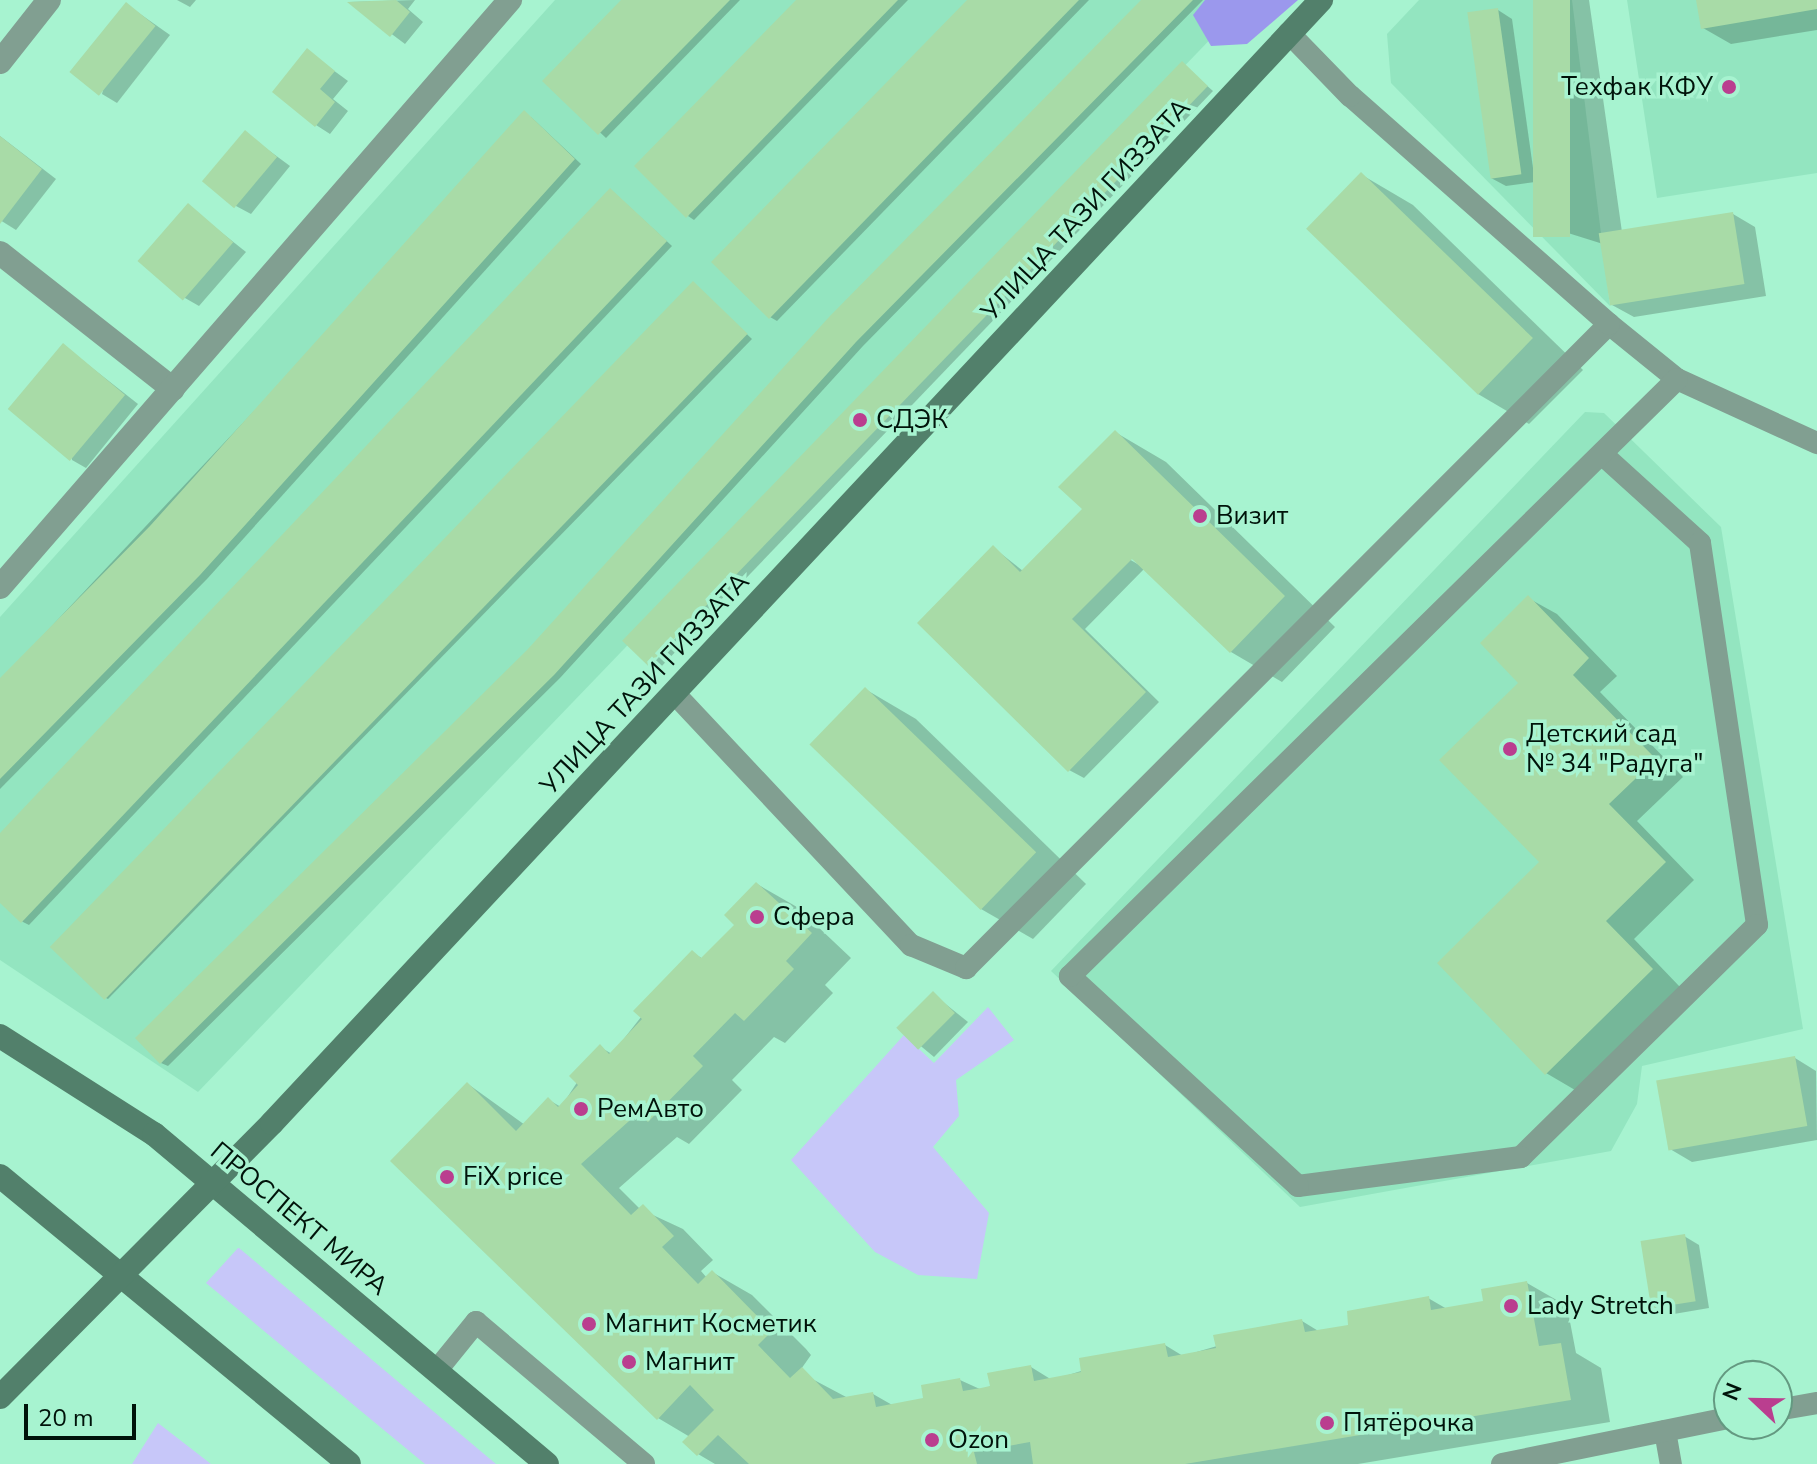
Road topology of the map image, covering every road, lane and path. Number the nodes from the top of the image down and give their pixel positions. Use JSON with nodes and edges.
{"nodes":[{"id":1,"x":49,"y":0,"type":"edge"},
{"id":2,"x":510,"y":0,"type":"edge"},
{"id":3,"x":1321,"y":0,"type":"edge"},
{"id":4,"x":1289,"y":33,"type":"junction"},
{"id":5,"x":0,"y":62,"type":"edge"},
{"id":6,"x":0,"y":253,"type":"edge"},
{"id":7,"x":1609,"y":324,"type":"junction"},
{"id":8,"x":1677,"y":379,"type":"junction"},
{"id":9,"x":173,"y":389,"type":"junction"},
{"id":10,"x":1817,"y":443,"type":"edge"},
{"id":11,"x":1603,"y":455,"type":"junction"},
{"id":12,"x":0,"y":587,"type":"edge"},
{"id":13,"x":675,"y":694,"type":"junction"},
{"id":14,"x":0,"y":1036,"type":"edge"},
{"id":15,"x":0,"y":1176,"type":"edge"},
{"id":16,"x":212,"y":1184,"type":"junction"},
{"id":17,"x":118,"y":1280,"type":"junction"},
{"id":18,"x":437,"y":1370,"type":"junction"},
{"id":19,"x":0,"y":1397,"type":"edge"},
{"id":20,"x":1817,"y":1403,"type":"edge"},
{"id":21,"x":1793,"y":1407,"type":"edge"},
{"id":22,"x":1713,"y":1421,"type":"edge"},
{"id":23,"x":1665,"y":1431,"type":"junction"},
{"id":24,"x":349,"y":1464,"type":"edge"},
{"id":25,"x":547,"y":1464,"type":"edge"},
{"id":26,"x":644,"y":1464,"type":"edge"},
{"id":27,"x":1502,"y":1464,"type":"edge"},
{"id":28,"x":1671,"y":1464,"type":"edge"}],
"edges":[{"from":1,"to":5,"type":"street"},
{"from":2,"to":9,"type":"street"},
{"from":3,"to":4,"type":"street","name":"УЛИЦА ТАЗИ ГИЗЗАТА"},
{"from":4,"to":7,"type":"lane"},
{"from":4,"to":13,"type":"street","name":"УЛИЦА ТАЗИ ГИЗЗАТА"},
{"from":6,"to":9,"type":"street"},
{"from":7,"to":8,"type":"lane"},
{"from":7,"to":13,"type":"lane"},
{"from":8,"to":10,"type":"lane"},
{"from":8,"to":11,"type":"lane"},
{"from":9,"to":12,"type":"street"},
{"from":11,"to":11,"type":"lane"},
{"from":13,"to":16,"type":"street","name":"УЛИЦА ТАЗИ ГИЗЗАТА"},
{"from":14,"to":16,"type":"street","name":"ПРОСПЕКТ МИРА"},
{"from":15,"to":17,"type":"street"},
{"from":16,"to":17,"type":"street","name":"УЛИЦА ТАЗИ ГИЗЗАТА"},
{"from":16,"to":18,"type":"street","name":"ПРОСПЕКТ МИРА"},
{"from":17,"to":19,"type":"street","name":"УЛИЦА ТАЗИ ГИЗЗАТА"},
{"from":17,"to":24,"type":"street"},
{"from":18,"to":25,"type":"street","name":"ПРОСПЕКТ МИРА"},
{"from":18,"to":26,"type":"lane"},
{"from":20,"to":21,"type":"lane"},
{"from":22,"to":23,"type":"lane"},
{"from":23,"to":27,"type":"lane"},
{"from":23,"to":28,"type":"lane"}]}
